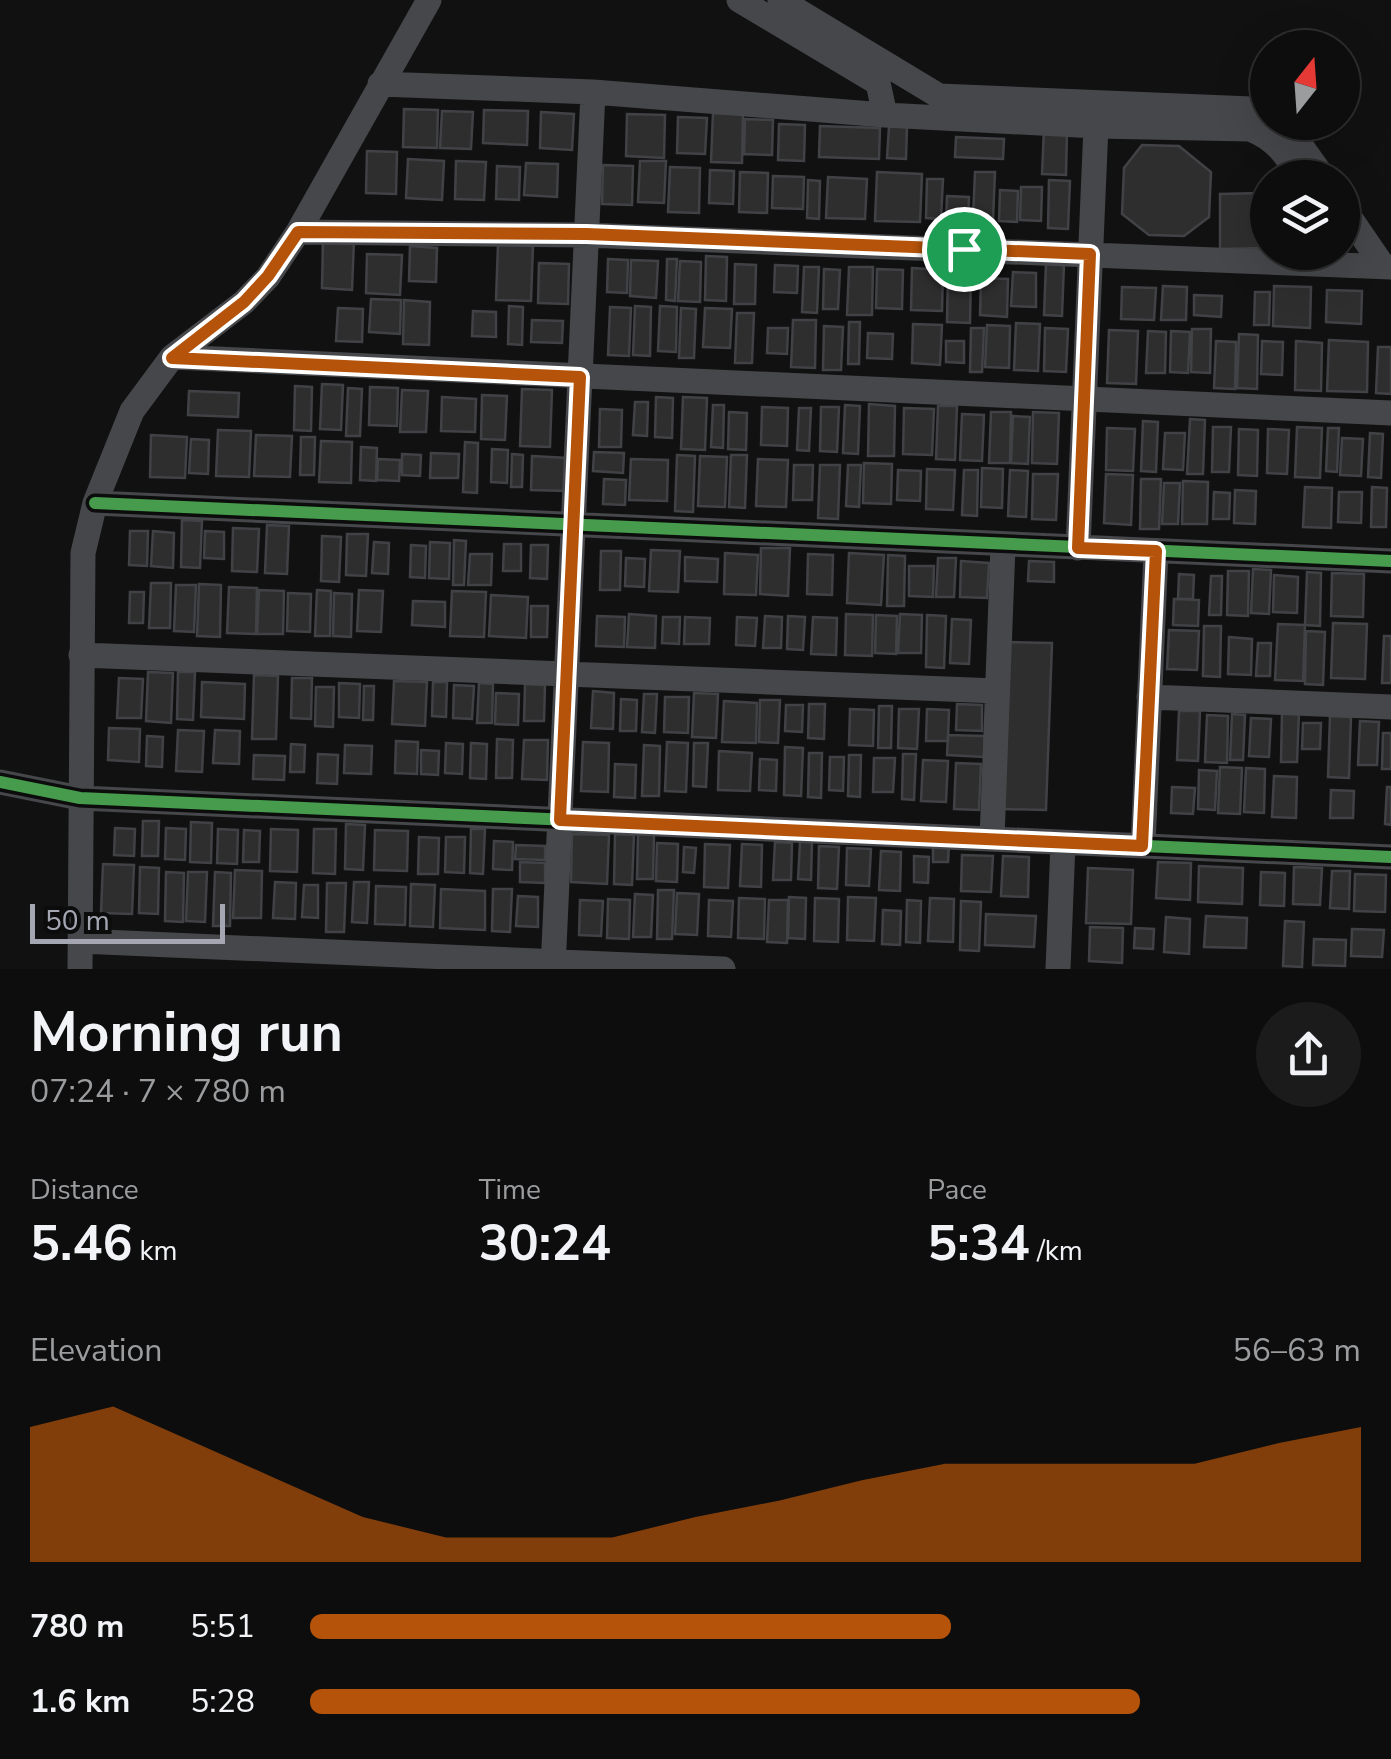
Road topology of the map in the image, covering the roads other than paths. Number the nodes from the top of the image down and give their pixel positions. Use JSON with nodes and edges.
{"nodes":[{"id":1,"x":429,"y":0,"type":"edge"},
{"id":2,"x":740,"y":0,"type":"edge"},
{"id":3,"x":780,"y":0,"type":"edge"},
{"id":4,"x":380,"y":84,"type":"junction"},
{"id":5,"x":593,"y":92,"type":"junction"},
{"id":6,"x":1250,"y":108,"type":"edge"},
{"id":7,"x":885,"y":115,"type":"junction"},
{"id":8,"x":1096,"y":126,"type":"junction"},
{"id":9,"x":1288,"y":160,"type":"edge"},
{"id":10,"x":1360,"y":230,"type":"edge"},
{"id":11,"x":298,"y":232,"type":"junction"},
{"id":12,"x":586,"y":234,"type":"junction"},
{"id":13,"x":1090,"y":254,"type":"junction"},
{"id":14,"x":1250,"y":256,"type":"edge"},
{"id":15,"x":1360,"y":260,"type":"edge"},
{"id":16,"x":1387,"y":266,"type":"edge"},
{"id":17,"x":172,"y":358,"type":"junction"},
{"id":18,"x":580,"y":377,"type":"junction"},
{"id":19,"x":1084,"y":400,"type":"junction"},
{"id":20,"x":1391,"y":413,"type":"edge"},
{"id":21,"x":95,"y":504,"type":"junction"},
{"id":22,"x":573,"y":526,"type":"junction"},
{"id":23,"x":1003,"y":545,"type":"junction"},
{"id":24,"x":1078,"y":548,"type":"junction"},
{"id":25,"x":1156,"y":551,"type":"junction"},
{"id":26,"x":1391,"y":561,"type":"edge"},
{"id":27,"x":81,"y":655,"type":"junction"},
{"id":28,"x":566,"y":673,"type":"junction"},
{"id":29,"x":998,"y":691,"type":"junction"},
{"id":30,"x":1150,"y":698,"type":"junction"},
{"id":31,"x":1391,"y":708,"type":"edge"},
{"id":32,"x":0,"y":782,"type":"edge"},
{"id":33,"x":80,"y":798,"type":"junction"},
{"id":34,"x":560,"y":820,"type":"junction"},
{"id":35,"x":992,"y":839,"type":"junction"},
{"id":36,"x":1063,"y":842,"type":"junction"},
{"id":37,"x":1142,"y":846,"type":"junction"},
{"id":38,"x":1391,"y":857,"type":"edge"},
{"id":39,"x":80,"y":940,"type":"junction"},
{"id":40,"x":553,"y":965,"type":"edge"},
{"id":41,"x":80,"y":969,"type":"edge"},
{"id":42,"x":723,"y":969,"type":"edge"},
{"id":43,"x":1058,"y":969,"type":"edge"}],
"edges":[{"from":1,"to":4,"type":"street"},
{"from":2,"to":7,"type":"street"},
{"from":3,"to":6,"type":"street"},
{"from":4,"to":5,"type":"street"},
{"from":4,"to":11,"type":"street"},
{"from":5,"to":7,"type":"street"},
{"from":5,"to":12,"type":"street"},
{"from":7,"to":8,"type":"street"},
{"from":8,"to":9,"type":"street"},
{"from":8,"to":13,"type":"street"},
{"from":10,"to":16,"type":"street"},
{"from":11,"to":12,"type":"street"},
{"from":11,"to":17,"type":"street"},
{"from":12,"to":13,"type":"street"},
{"from":12,"to":18,"type":"street"},
{"from":13,"to":14,"type":"street"},
{"from":13,"to":19,"type":"street"},
{"from":15,"to":16,"type":"street"},
{"from":17,"to":18,"type":"street"},
{"from":17,"to":21,"type":"street"},
{"from":18,"to":19,"type":"street"},
{"from":18,"to":22,"type":"street"},
{"from":19,"to":20,"type":"street"},
{"from":19,"to":24,"type":"street"},
{"from":21,"to":22,"type":"street"},
{"from":21,"to":27,"type":"street"},
{"from":22,"to":23,"type":"street"},
{"from":22,"to":28,"type":"street"},
{"from":23,"to":24,"type":"street"},
{"from":23,"to":29,"type":"street"},
{"from":24,"to":25,"type":"street"},
{"from":25,"to":26,"type":"street"},
{"from":25,"to":30,"type":"street"},
{"from":27,"to":28,"type":"street"},
{"from":27,"to":33,"type":"street"},
{"from":28,"to":29,"type":"street"},
{"from":28,"to":34,"type":"street"},
{"from":29,"to":35,"type":"street"},
{"from":30,"to":31,"type":"street"},
{"from":30,"to":37,"type":"street"},
{"from":32,"to":33,"type":"street"},
{"from":33,"to":34,"type":"street"},
{"from":33,"to":39,"type":"street"},
{"from":34,"to":35,"type":"street"},
{"from":34,"to":40,"type":"street"},
{"from":35,"to":36,"type":"street"},
{"from":36,"to":37,"type":"street"},
{"from":36,"to":43,"type":"street"},
{"from":37,"to":38,"type":"street"},
{"from":39,"to":40,"type":"street"},
{"from":39,"to":41,"type":"street"},
{"from":40,"to":42,"type":"street"}]}
